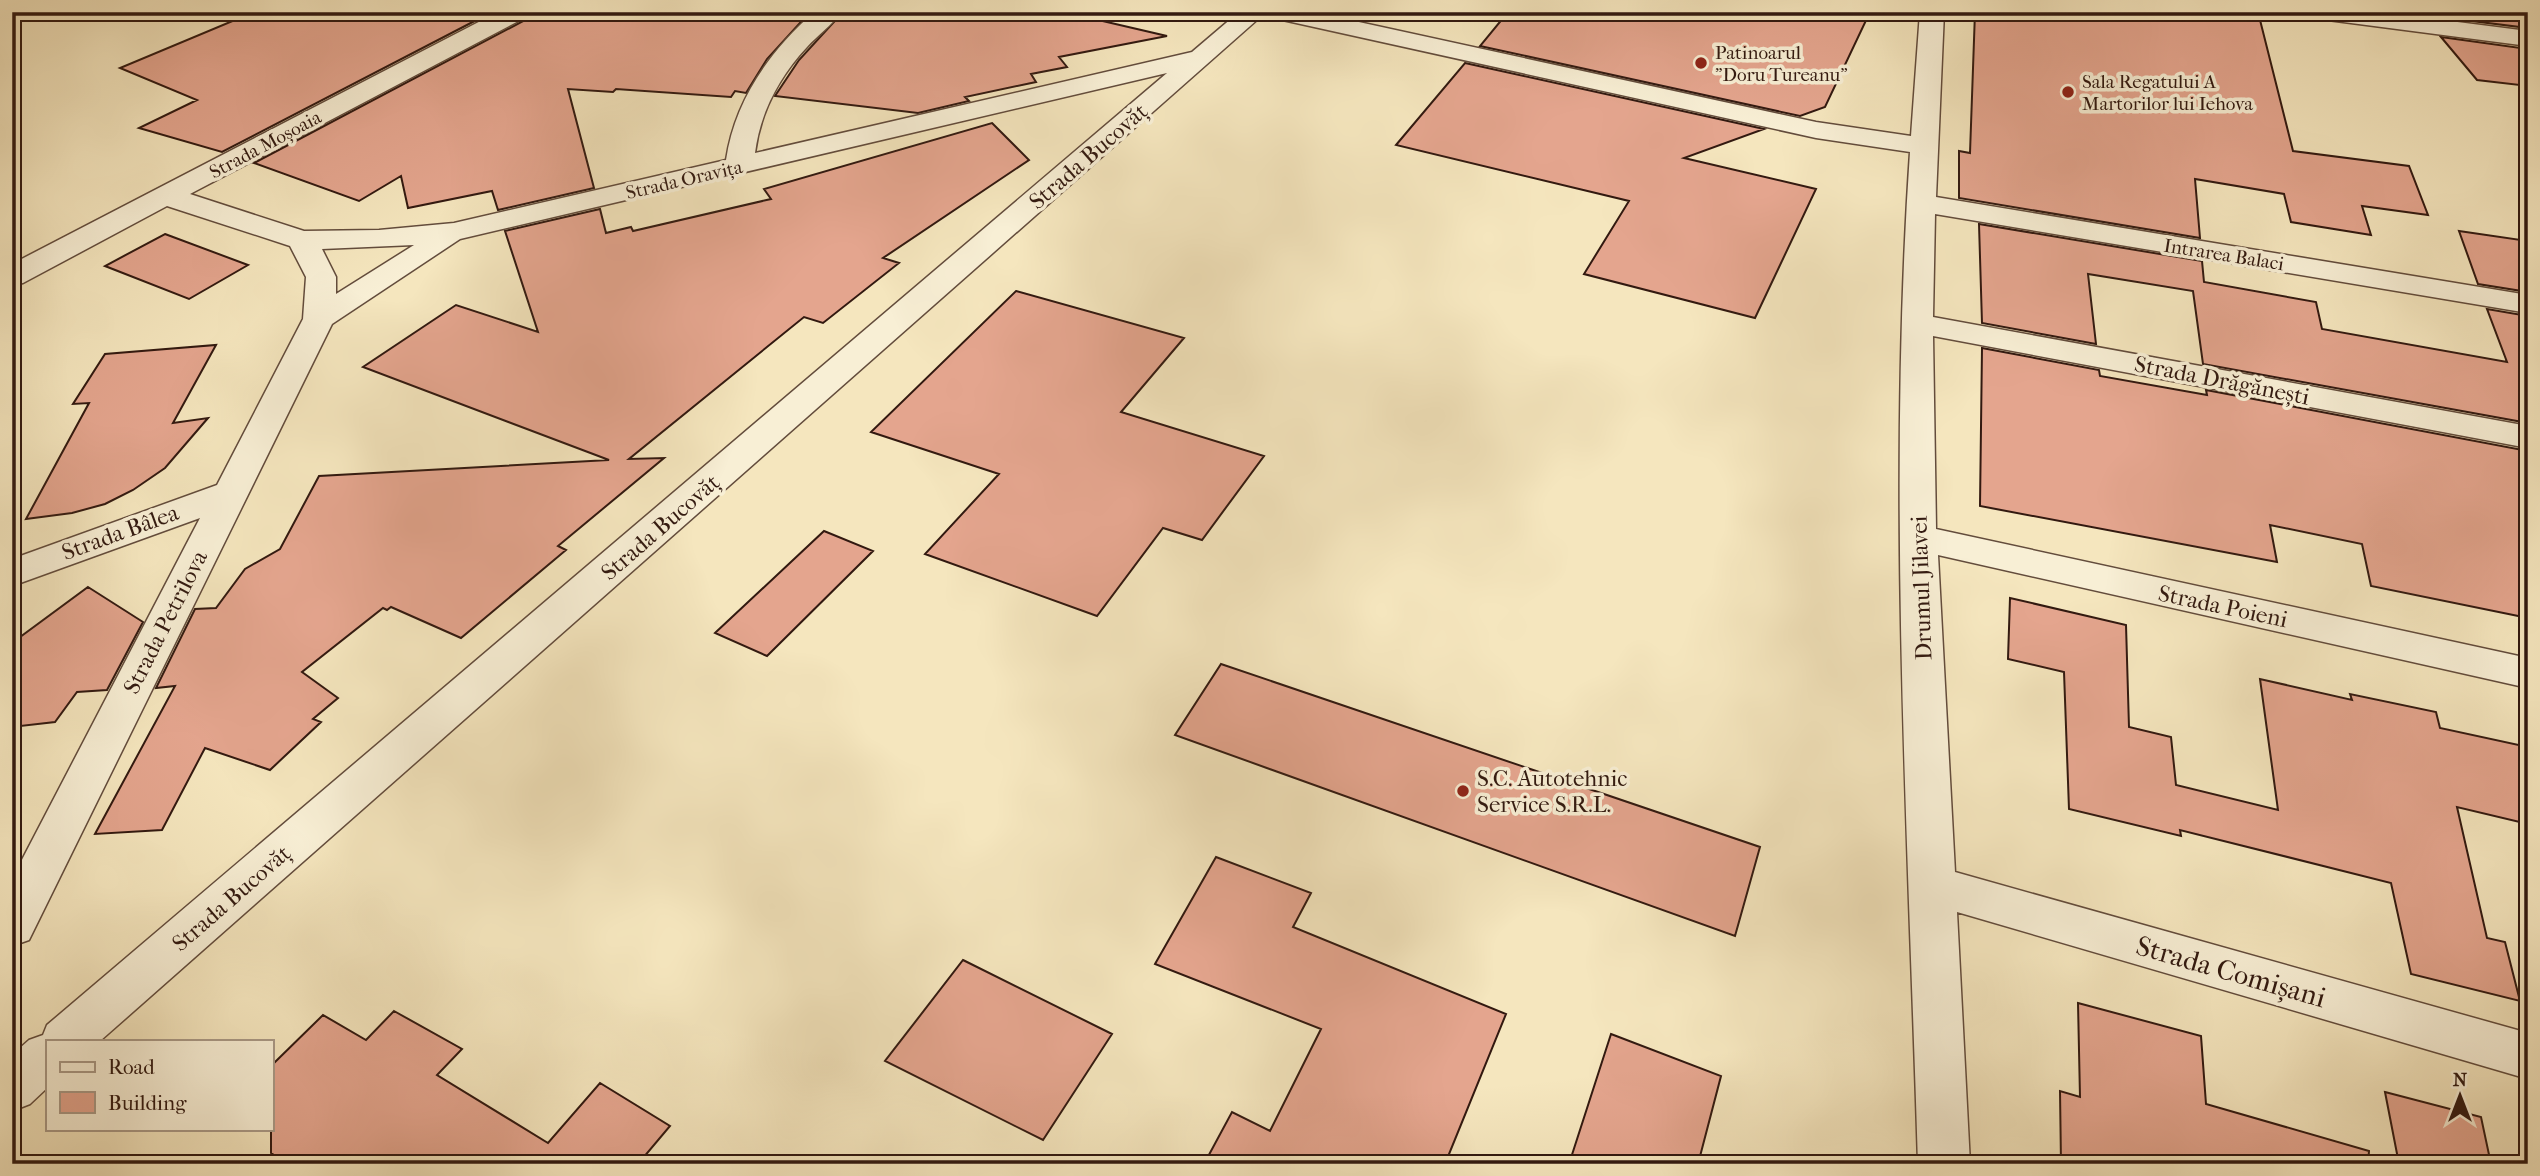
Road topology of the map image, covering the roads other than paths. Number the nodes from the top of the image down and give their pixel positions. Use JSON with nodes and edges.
{"nodes":[{"id":1,"x":517,"y":12,"type":"edge"},
{"id":2,"x":829,"y":12,"type":"edge"},
{"id":3,"x":1254,"y":12,"type":"edge"},
{"id":4,"x":1278,"y":12,"type":"edge"},
{"id":5,"x":1932,"y":12,"type":"edge"},
{"id":6,"x":2320,"y":12,"type":"edge"},
{"id":7,"x":1219,"y":37,"type":"edge"},
{"id":8,"x":2528,"y":39,"type":"edge"},
{"id":9,"x":1924,"y":146,"type":"junction"},
{"id":10,"x":739,"y":166,"type":"junction"},
{"id":11,"x":165,"y":197,"type":"junction"},
{"id":12,"x":1921,"y":203,"type":"junction"},
{"id":13,"x":454,"y":232,"type":"junction"},
{"id":14,"x":302,"y":240,"type":"junction"},
{"id":15,"x":12,"y":276,"type":"edge"},
{"id":16,"x":2528,"y":304,"type":"edge"},
{"id":17,"x":319,"y":319,"type":"junction"},
{"id":18,"x":1916,"y":323,"type":"junction"},
{"id":19,"x":2528,"y":437,"type":"edge"},
{"id":20,"x":229,"y":494,"type":"junction"},
{"id":21,"x":1918,"y":538,"type":"junction"},
{"id":22,"x":12,"y":573,"type":"edge"},
{"id":23,"x":2528,"y":673,"type":"edge"},
{"id":24,"x":1934,"y":886,"type":"junction"},
{"id":25,"x":12,"y":926,"type":"edge"},
{"id":26,"x":66,"y":1040,"type":"edge"},
{"id":27,"x":2528,"y":1056,"type":"edge"},
{"id":28,"x":46,"y":1057,"type":"edge"},
{"id":29,"x":12,"y":1087,"type":"edge"},
{"id":30,"x":1944,"y":1164,"type":"edge"}],
"edges":[{"from":1,"to":11,"type":"street","name":"Strada Moșoaia"},
{"from":2,"to":10,"type":"street"},
{"from":3,"to":7,"type":"street","name":"Strada Bucovăț"},
{"from":4,"to":9,"type":"street"},
{"from":5,"to":9,"type":"street","name":"Drumul Jilavei"},
{"from":6,"to":8,"type":"street"},
{"from":7,"to":10,"type":"street","name":"Strada Oravița"},
{"from":7,"to":26,"type":"street","name":"Strada Bucovăț"},
{"from":9,"to":12,"type":"street","name":"Drumul Jilavei"},
{"from":10,"to":13,"type":"street","name":"Strada Oravița"},
{"from":11,"to":14,"type":"street","name":"Strada Oravița"},
{"from":11,"to":15,"type":"street","name":"Strada Moșoaia"},
{"from":12,"to":16,"type":"street","name":"Intrarea Balaci"},
{"from":12,"to":18,"type":"street","name":"Drumul Jilavei"},
{"from":13,"to":14,"type":"street","name":"Strada Oravița"},
{"from":13,"to":17,"type":"street","name":"Strada Petrilova"},
{"from":14,"to":17,"type":"street","name":"Strada Petrilova"},
{"from":17,"to":20,"type":"street","name":"Strada Petrilova"},
{"from":18,"to":19,"type":"street","name":"Strada Drăgănești"},
{"from":18,"to":21,"type":"street","name":"Drumul Jilavei"},
{"from":20,"to":22,"type":"street","name":"Strada Bâlea"},
{"from":20,"to":25,"type":"street","name":"Strada Petrilova"},
{"from":21,"to":23,"type":"street","name":"Strada Poieni"},
{"from":21,"to":24,"type":"street","name":"Drumul Jilavei"},
{"from":24,"to":27,"type":"street","name":"Strada Comișani"},
{"from":24,"to":30,"type":"street","name":"Drumul Jilavei"},
{"from":28,"to":29,"type":"street"}]}
